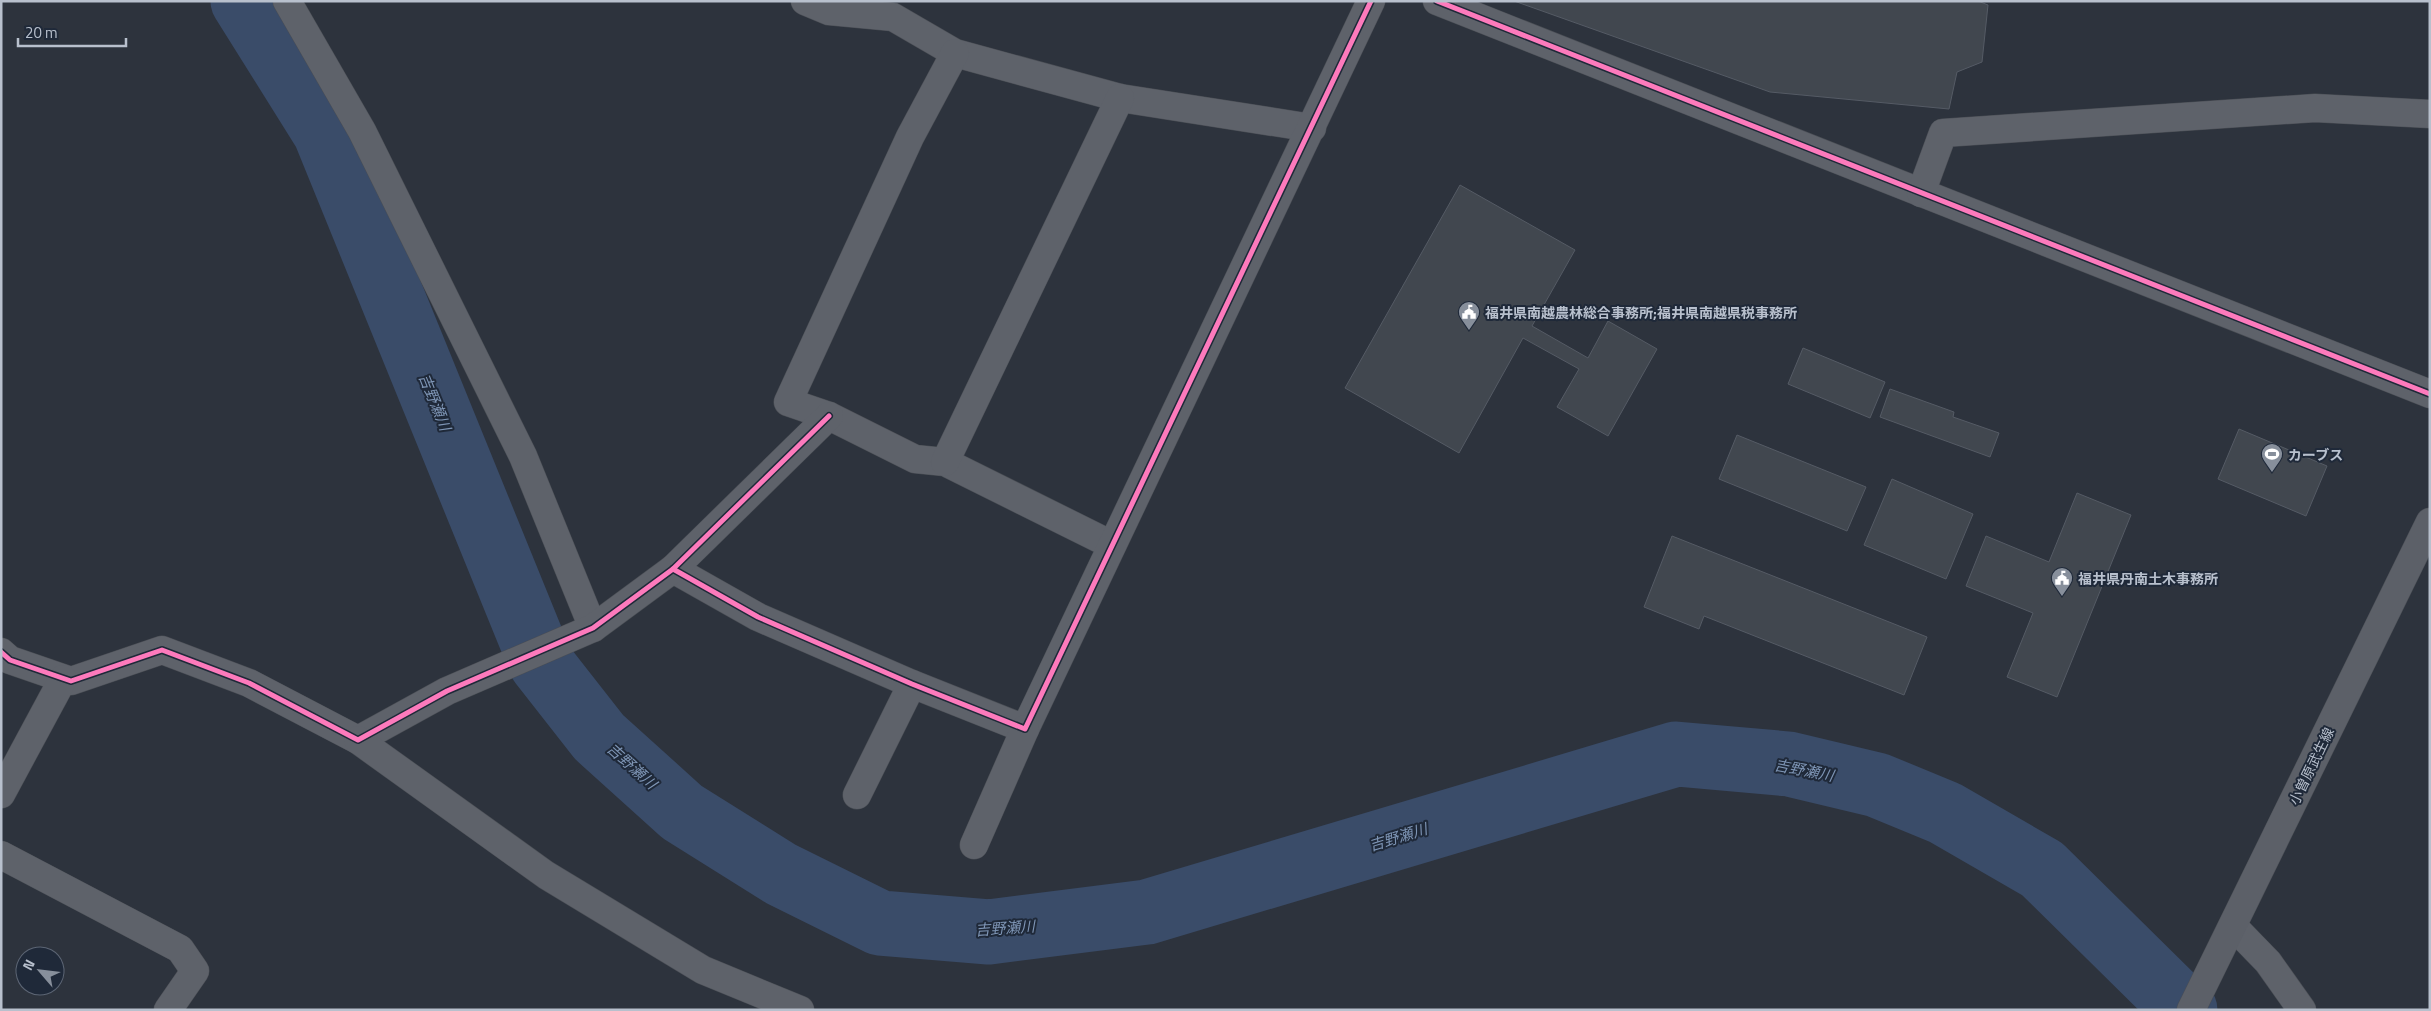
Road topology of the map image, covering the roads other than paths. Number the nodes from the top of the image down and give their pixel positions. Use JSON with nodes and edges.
{"nodes":[{"id":1,"x":287,"y":1,"type":"edge"},
{"id":2,"x":805,"y":1,"type":"edge"},
{"id":3,"x":1371,"y":1,"type":"edge"},
{"id":4,"x":1437,"y":1,"type":"edge"},
{"id":5,"x":955,"y":53,"type":"junction"},
{"id":6,"x":1120,"y":98,"type":"junction"},
{"id":7,"x":2430,"y":114,"type":"edge"},
{"id":8,"x":1312,"y":128,"type":"junction"},
{"id":9,"x":1921,"y":193,"type":"junction"},
{"id":10,"x":2430,"y":394,"type":"edge"},
{"id":11,"x":829,"y":416,"type":"junction"},
{"id":12,"x":945,"y":462,"type":"junction"},
{"id":13,"x":2430,"y":522,"type":"edge"},
{"id":14,"x":1112,"y":545,"type":"junction"},
{"id":15,"x":673,"y":569,"type":"junction"},
{"id":16,"x":593,"y":628,"type":"junction"},
{"id":17,"x":1,"y":652,"type":"edge"},
{"id":18,"x":63,"y":679,"type":"junction"},
{"id":19,"x":912,"y":684,"type":"junction"},
{"id":20,"x":1025,"y":729,"type":"junction"},
{"id":21,"x":358,"y":740,"type":"junction"},
{"id":22,"x":1,"y":794,"type":"edge"},
{"id":23,"x":857,"y":795,"type":"dead end"},
{"id":24,"x":974,"y":845,"type":"dead end"},
{"id":25,"x":1,"y":855,"type":"edge"},
{"id":26,"x":2228,"y":936,"type":"junction"},
{"id":27,"x":168,"y":1010,"type":"edge"},
{"id":28,"x":800,"y":1010,"type":"edge"},
{"id":29,"x":2191,"y":1010,"type":"edge"},
{"id":30,"x":2302,"y":1010,"type":"edge"}],
"edges":[{"from":1,"to":16,"type":"street"},
{"from":2,"to":5,"type":"street"},
{"from":3,"to":8,"type":"street"},
{"from":4,"to":9,"type":"street"},
{"from":5,"to":6,"type":"street"},
{"from":5,"to":11,"type":"street"},
{"from":6,"to":8,"type":"street"},
{"from":6,"to":12,"type":"street"},
{"from":7,"to":9,"type":"street"},
{"from":8,"to":14,"type":"street"},
{"from":9,"to":10,"type":"street"},
{"from":11,"to":12,"type":"street"},
{"from":11,"to":15,"type":"street"},
{"from":12,"to":14,"type":"street"},
{"from":13,"to":26,"type":"main road","name":"小曽原武生線"},
{"from":14,"to":20,"type":"street"},
{"from":15,"to":16,"type":"street"},
{"from":15,"to":19,"type":"street"},
{"from":16,"to":21,"type":"street"},
{"from":17,"to":18,"type":"street"},
{"from":18,"to":21,"type":"street"},
{"from":18,"to":22,"type":"street"},
{"from":19,"to":20,"type":"street"},
{"from":19,"to":23,"type":"street"},
{"from":20,"to":24,"type":"street"},
{"from":21,"to":28,"type":"street"},
{"from":25,"to":27,"type":"street"},
{"from":26,"to":29,"type":"main road","name":"小曽原武生線"},
{"from":26,"to":30,"type":"street"}]}
